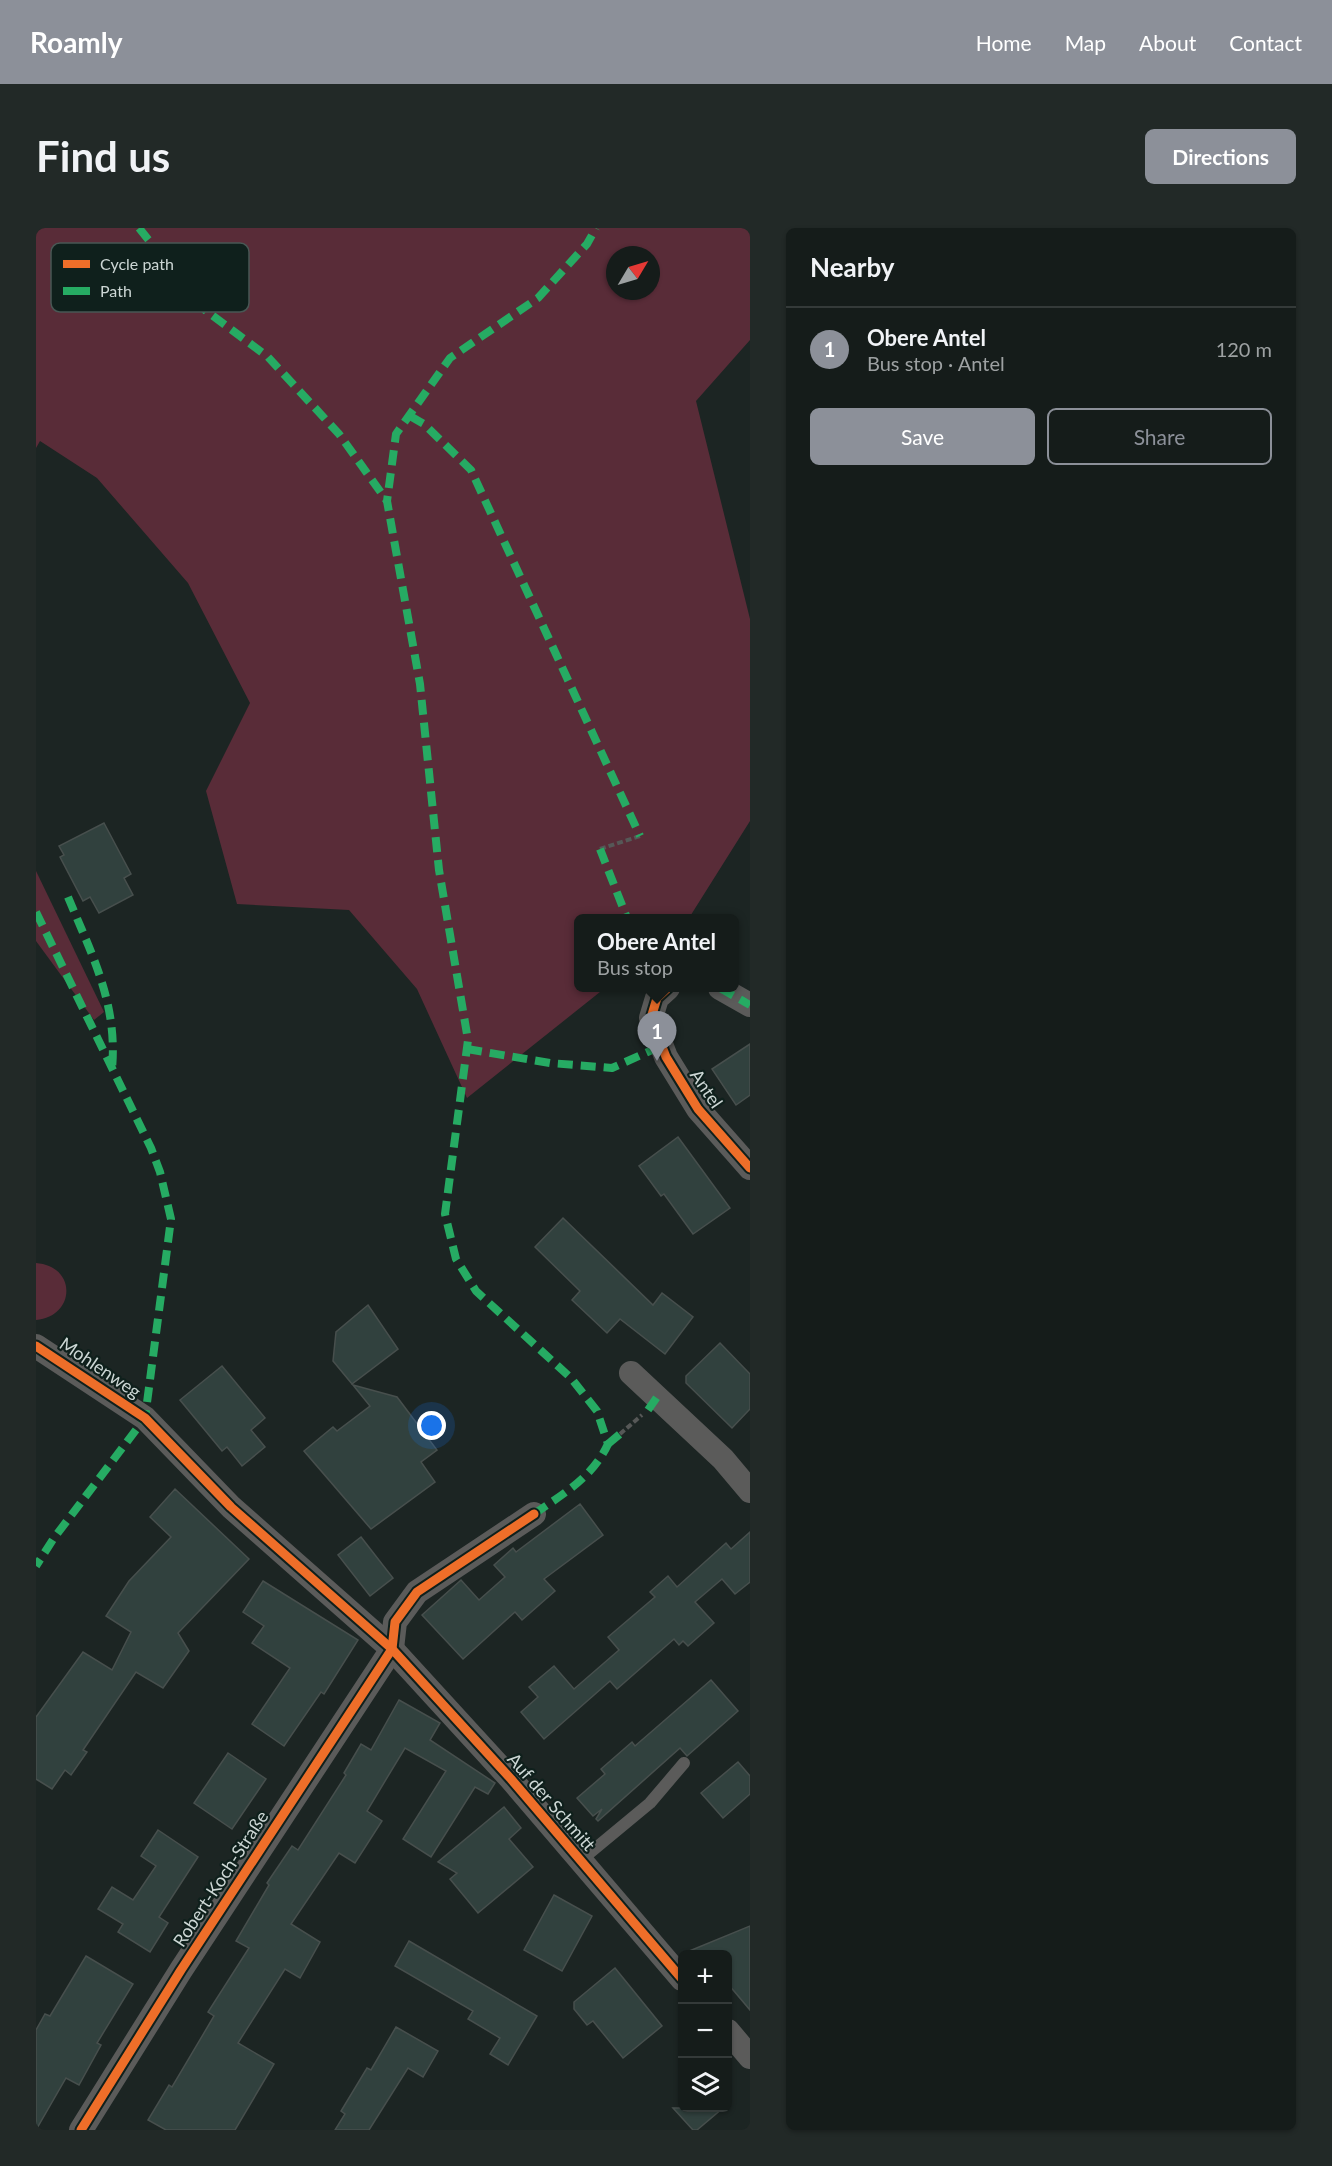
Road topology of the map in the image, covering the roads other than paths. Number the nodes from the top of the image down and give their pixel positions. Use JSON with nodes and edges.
{"nodes":[{"id":1,"x":663,"y":992,"type":"edge"},
{"id":2,"x":728,"y":992,"type":"edge"},
{"id":3,"x":750,"y":1005,"type":"edge"},
{"id":4,"x":750,"y":1168,"type":"edge"},
{"id":5,"x":36,"y":1346,"type":"edge"},
{"id":6,"x":631,"y":1373,"type":"dead end"},
{"id":7,"x":145,"y":1418,"type":"joint"},
{"id":8,"x":750,"y":1491,"type":"edge"},
{"id":9,"x":534,"y":1514,"type":"dead end"},
{"id":10,"x":392,"y":1649,"type":"junction"},
{"id":11,"x":684,"y":1763,"type":"dead end"},
{"id":12,"x":580,"y":1861,"type":"junction"},
{"id":13,"x":678,"y":1974,"type":"edge"},
{"id":14,"x":732,"y":2036,"type":"edge"},
{"id":15,"x":750,"y":2057,"type":"edge"},
{"id":16,"x":81,"y":2130,"type":"edge"}],
"edges":[{"from":1,"to":4,"type":"street","name":"Antel"},
{"from":2,"to":3,"type":"street"},
{"from":5,"to":7,"type":"street","name":"Mohlenweg"},
{"from":6,"to":8,"type":"street"},
{"from":7,"to":10,"type":"street","name":"Auf der Schmitt"},
{"from":9,"to":10,"type":"street"},
{"from":10,"to":12,"type":"street","name":"Auf der Schmitt"},
{"from":10,"to":16,"type":"street","name":"Robert-Koch-Straße"},
{"from":11,"to":12,"type":"lane"},
{"from":12,"to":13,"type":"street","name":"Auf der Schmitt"},
{"from":14,"to":15,"type":"street"}]}
